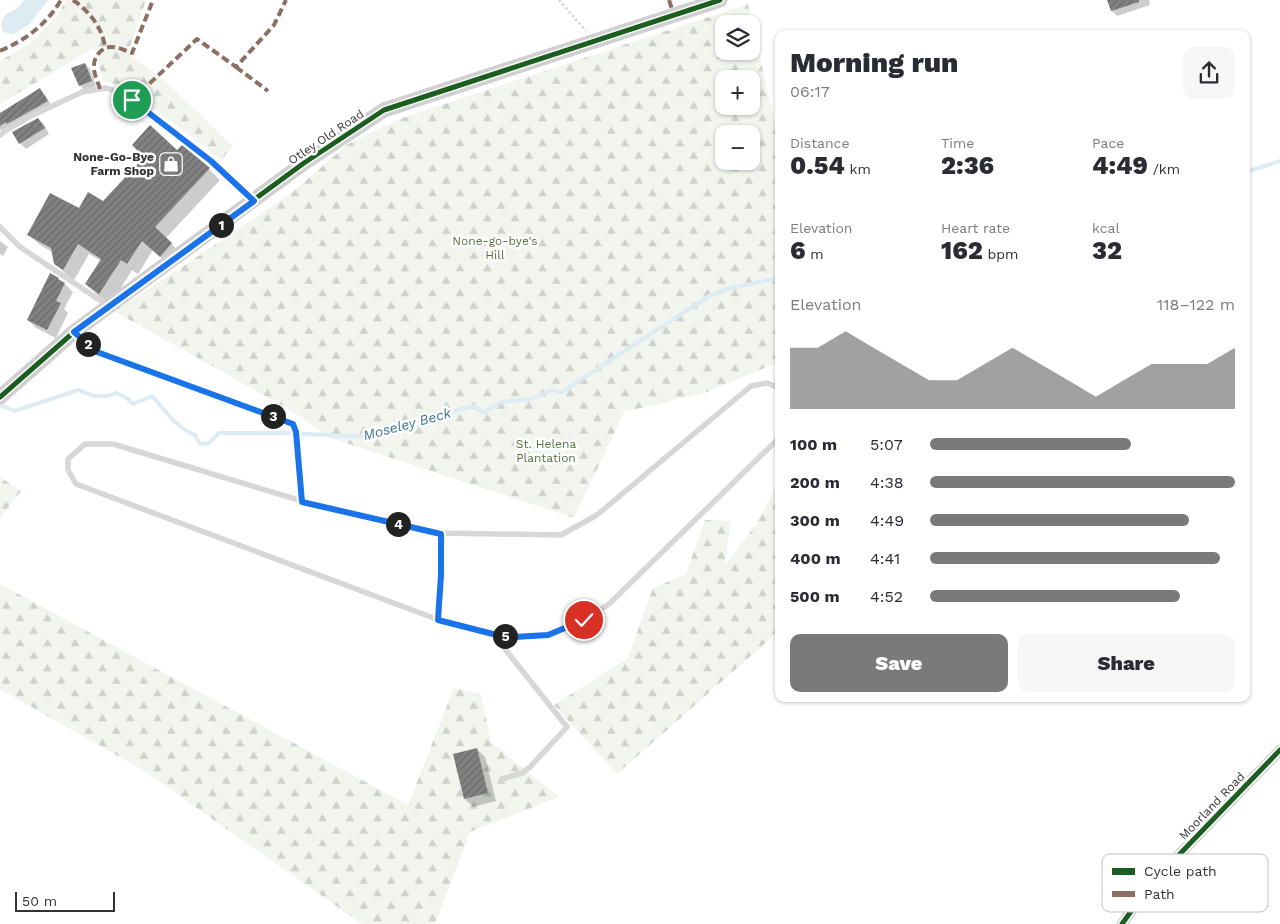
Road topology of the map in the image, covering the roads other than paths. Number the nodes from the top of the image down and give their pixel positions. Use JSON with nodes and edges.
{"nodes":[{"id":1,"x":720,"y":0,"type":"edge"},
{"id":2,"x":0,"y":136,"type":"edge"},
{"id":3,"x":254,"y":201,"type":"junction"},
{"id":4,"x":0,"y":227,"type":"edge"},
{"id":5,"x":109,"y":306,"type":"junction"},
{"id":6,"x":74,"y":332,"type":"junction"},
{"id":7,"x":775,"y":386,"type":"edge"},
{"id":8,"x":0,"y":396,"type":"edge"},
{"id":9,"x":775,"y":441,"type":"edge"},
{"id":10,"x":302,"y":502,"type":"junction"},
{"id":11,"x":441,"y":534,"type":"junction"},
{"id":12,"x":438,"y":620,"type":"junction"},
{"id":13,"x":493,"y":634,"type":"junction"},
{"id":14,"x":1280,"y":750,"type":"edge"},
{"id":15,"x":502,"y":779,"type":"dead end"},
{"id":16,"x":1180,"y":854,"type":"edge"},
{"id":17,"x":1131,"y":912,"type":"edge"},
{"id":18,"x":1122,"y":924,"type":"edge"}],
"edges":[{"from":1,"to":3,"type":"street","name":"Otley Old Road"},
{"from":2,"to":3,"type":"lane"},
{"from":3,"to":5,"type":"street","name":"Otley Old Road"},
{"from":4,"to":5,"type":"lane"},
{"from":5,"to":6,"type":"street","name":"Otley Old Road"},
{"from":6,"to":8,"type":"street","name":"Otley Old Road"},
{"from":6,"to":10,"type":"lane"},
{"from":7,"to":11,"type":"lane"},
{"from":9,"to":13,"type":"lane"},
{"from":10,"to":11,"type":"lane"},
{"from":10,"to":12,"type":"lane"},
{"from":11,"to":12,"type":"lane"},
{"from":12,"to":13,"type":"lane"},
{"from":13,"to":15,"type":"lane"},
{"from":14,"to":16,"type":"street","name":"Moorland Road"},
{"from":17,"to":18,"type":"street","name":"Moorland Road"}]}
